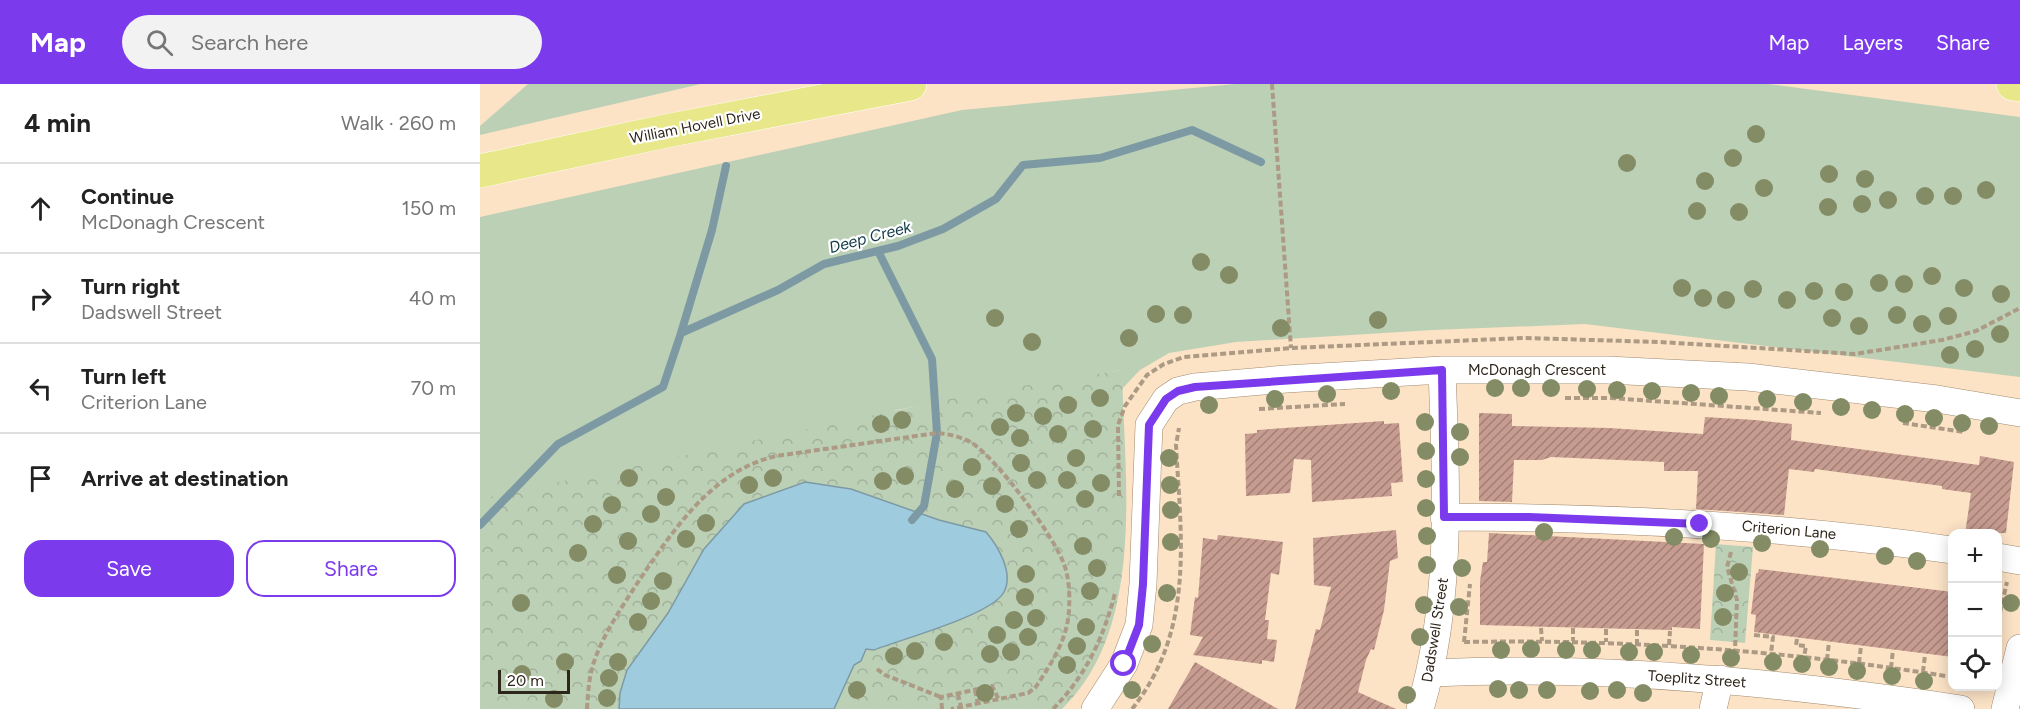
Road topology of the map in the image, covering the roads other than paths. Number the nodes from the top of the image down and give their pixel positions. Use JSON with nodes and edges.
{"nodes":[{"id":1,"x":910,"y":84,"type":"edge"},
{"id":2,"x":2013,"y":84,"type":"edge"},
{"id":3,"x":2020,"y":85,"type":"edge"},
{"id":4,"x":480,"y":171,"type":"edge"},
{"id":5,"x":1442,"y":370,"type":"junction"},
{"id":6,"x":2020,"y":413,"type":"edge"},
{"id":7,"x":1444,"y":517,"type":"junction"},
{"id":8,"x":1948,"y":549,"type":"edge"},
{"id":9,"x":2002,"y":558,"type":"edge"},
{"id":10,"x":2020,"y":561,"type":"edge"},
{"id":11,"x":2020,"y":648,"type":"edge"},
{"id":12,"x":1431,"y":673,"type":"junction"},
{"id":13,"x":1720,"y":679,"type":"junction"},
{"id":14,"x":1095,"y":709,"type":"edge"},
{"id":15,"x":1420,"y":709,"type":"edge"},
{"id":16,"x":1713,"y":709,"type":"edge"},
{"id":17,"x":1961,"y":709,"type":"edge"},
{"id":18,"x":2005,"y":709,"type":"edge"}],
"edges":[{"from":1,"to":4,"type":"main road","name":"William Hovell Drive"},
{"from":2,"to":3,"type":"main road"},
{"from":5,"to":6,"type":"street","name":"McDonagh Crescent"},
{"from":5,"to":7,"type":"street","name":"Dadswell Street"},
{"from":5,"to":14,"type":"street","name":"McDonagh Crescent"},
{"from":7,"to":8,"type":"street","name":"Criterion Lane"},
{"from":7,"to":12,"type":"street","name":"Dadswell Street"},
{"from":9,"to":10,"type":"street"},
{"from":11,"to":18,"type":"street"},
{"from":12,"to":13,"type":"street","name":"Toeplitz Street"},
{"from":12,"to":15,"type":"street","name":"Dadswell Street"},
{"from":13,"to":16,"type":"street"},
{"from":13,"to":17,"type":"street","name":"Toeplitz Street"}]}
